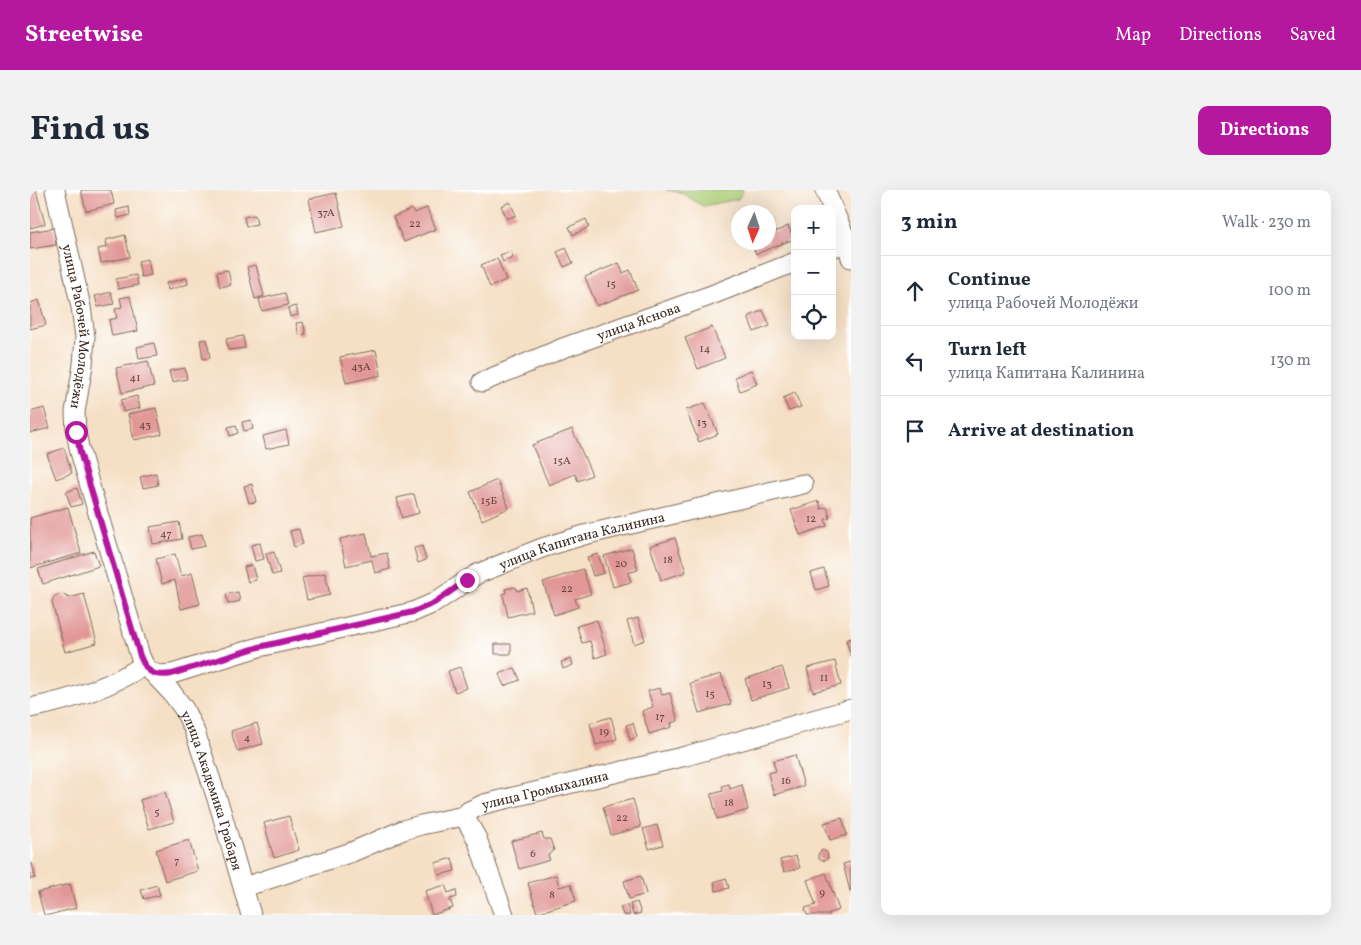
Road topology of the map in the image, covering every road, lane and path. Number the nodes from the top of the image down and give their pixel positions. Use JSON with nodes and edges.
{"nodes":[{"id":1,"x":55,"y":190,"type":"edge"},
{"id":2,"x":825,"y":190,"type":"edge"},
{"id":3,"x":845,"y":247,"type":"edge"},
{"id":4,"x":791,"y":264,"type":"edge"},
{"id":5,"x":482,"y":382,"type":"dead end"},
{"id":6,"x":803,"y":484,"type":"dead end"},
{"id":7,"x":149,"y":670,"type":"junction"},
{"id":8,"x":30,"y":708,"type":"edge"},
{"id":9,"x":851,"y":709,"type":"edge"},
{"id":10,"x":464,"y":816,"type":"junction"},
{"id":11,"x":244,"y":887,"type":"junction"},
{"id":12,"x":252,"y":915,"type":"edge"},
{"id":13,"x":504,"y":915,"type":"edge"}],
"edges":[{"from":1,"to":7,"type":"street","name":"улица Рабочей Молодёжи"},
{"from":2,"to":3,"type":"street"},
{"from":4,"to":5,"type":"street","name":"улица Яснова"},
{"from":6,"to":7,"type":"street","name":"улица Капитана Калинина"},
{"from":7,"to":8,"type":"street","name":"улица Капитана Калинина"},
{"from":7,"to":11,"type":"street","name":"улица Академика Грабаря"},
{"from":9,"to":10,"type":"street","name":"улица Громыхалина"},
{"from":10,"to":11,"type":"street","name":"улица Громыхалина"},
{"from":10,"to":13,"type":"street"},
{"from":11,"to":12,"type":"street","name":"улица Академика Грабаря"}]}
